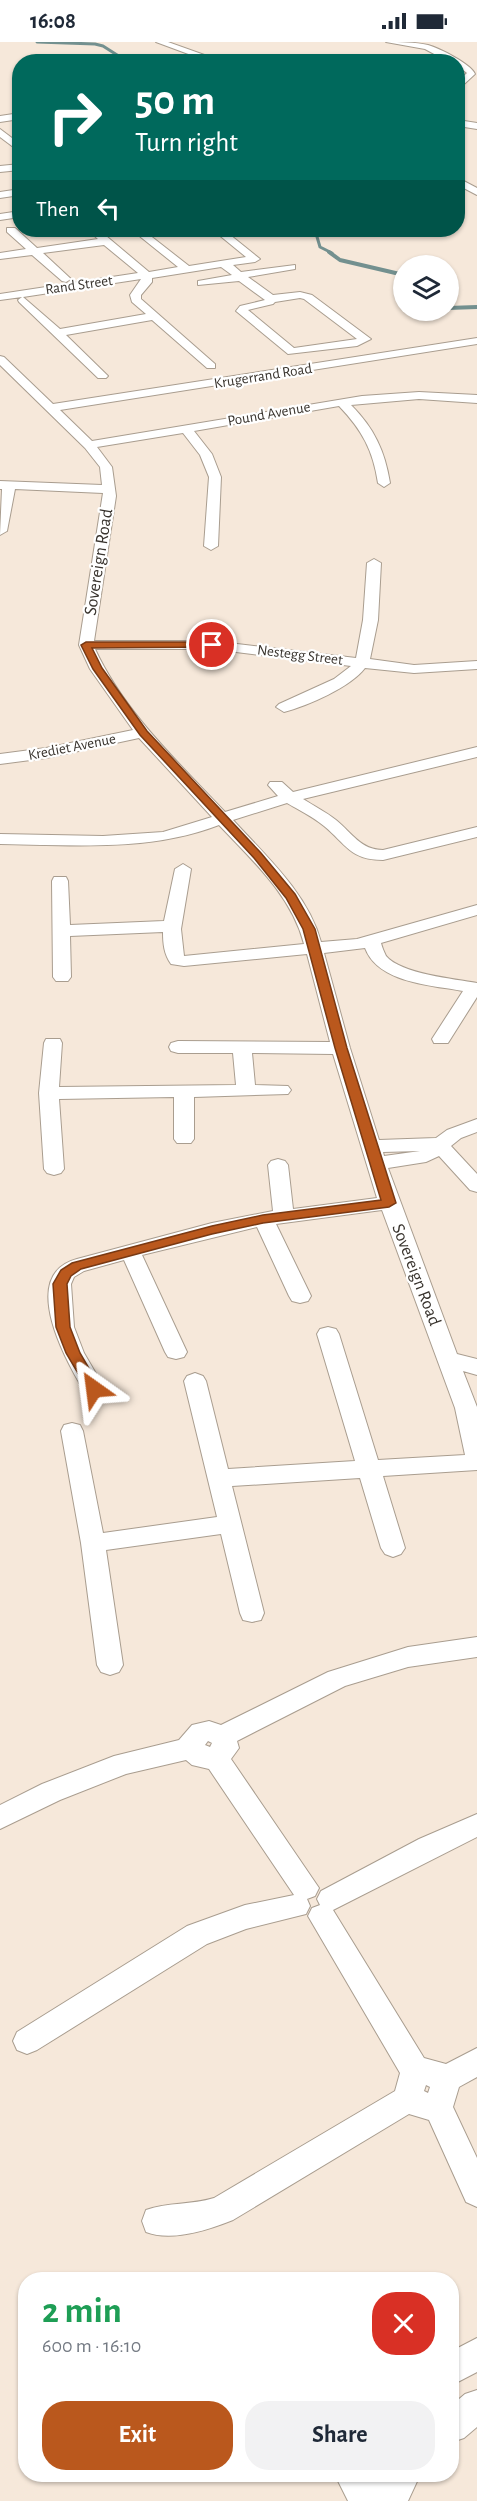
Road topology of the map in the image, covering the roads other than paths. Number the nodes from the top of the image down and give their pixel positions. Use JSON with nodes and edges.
{"nodes":[{"id":1,"x":160,"y":42,"type":"edge"},
{"id":2,"x":391,"y":42,"type":"edge"},
{"id":3,"x":196,"y":54,"type":"edge"},
{"id":4,"x":441,"y":54,"type":"edge"},
{"id":5,"x":465,"y":68,"type":"edge"},
{"id":6,"x":465,"y":81,"type":"edge"},
{"id":7,"x":0,"y":132,"type":"edge"},
{"id":8,"x":12,"y":146,"type":"edge"},
{"id":9,"x":18,"y":237,"type":"edge"},
{"id":10,"x":102,"y":237,"type":"edge"},
{"id":11,"x":146,"y":237,"type":"edge"},
{"id":12,"x":228,"y":237,"type":"edge"},
{"id":13,"x":107,"y":241,"type":"junction"},
{"id":14,"x":35,"y":251,"type":"junction"},
{"id":15,"x":0,"y":256,"type":"edge"},
{"id":16,"x":224,"y":264,"type":"junction"},
{"id":17,"x":184,"y":267,"type":"junction"},
{"id":18,"x":291,"y":267,"type":"dead end"},
{"id":19,"x":152,"y":274,"type":"junction"},
{"id":20,"x":240,"y":276,"type":"junction"},
{"id":21,"x":66,"y":279,"type":"dead end"},
{"id":22,"x":202,"y":283,"type":"dead end"},
{"id":23,"x":0,"y":297,"type":"edge"},
{"id":24,"x":271,"y":299,"type":"junction"},
{"id":25,"x":23,"y":300,"type":"dead end"},
{"id":26,"x":155,"y":316,"type":"junction"},
{"id":27,"x":57,"y":333,"type":"junction"},
{"id":28,"x":477,"y":341,"type":"edge"},
{"id":29,"x":0,"y":359,"type":"edge"},
{"id":30,"x":211,"y":366,"type":"dead end"},
{"id":31,"x":102,"y":376,"type":"dead end"},
{"id":32,"x":477,"y":399,"type":"edge"},
{"id":33,"x":342,"y":403,"type":"junction"},
{"id":34,"x":49,"y":408,"type":"junction"},
{"id":35,"x":187,"y":430,"type":"junction"},
{"id":36,"x":89,"y":445,"type":"junction"},
{"id":37,"x":384,"y":483,"type":"dead end"},
{"id":38,"x":4,"y":485,"type":"edge"},
{"id":39,"x":110,"y":489,"type":"junction"},
{"id":40,"x":0,"y":531,"type":"edge"},
{"id":41,"x":211,"y":546,"type":"dead end"},
{"id":42,"x":374,"y":562,"type":"dead end"},
{"id":43,"x":86,"y":645,"type":"junction"},
{"id":44,"x":362,"y":663,"type":"junction"},
{"id":45,"x":477,"y":665,"type":"edge"},
{"id":46,"x":284,"y":707,"type":"dead end"},
{"id":47,"x":143,"y":733,"type":"junction"},
{"id":48,"x":477,"y":752,"type":"edge"},
{"id":49,"x":0,"y":759,"type":"edge"},
{"id":50,"x":276,"y":785,"type":"dead end"},
{"id":51,"x":290,"y":798,"type":"junction"},
{"id":52,"x":222,"y":820,"type":"junction"},
{"id":53,"x":477,"y":832,"type":"edge"},
{"id":54,"x":0,"y":838,"type":"edge"},
{"id":55,"x":183,"y":869,"type":"dead end"},
{"id":56,"x":60,"y":881,"type":"dead end"},
{"id":57,"x":477,"y":910,"type":"edge"},
{"id":58,"x":173,"y":926,"type":"junction"},
{"id":59,"x":61,"y":931,"type":"junction"},
{"id":60,"x":371,"y":940,"type":"junction"},
{"id":61,"x":314,"y":950,"type":"junction"},
{"id":62,"x":62,"y":978,"type":"dead end"},
{"id":63,"x":475,"y":988,"type":"edge"},
{"id":64,"x":441,"y":1039,"type":"dead end"},
{"id":65,"x":53,"y":1043,"type":"dead end"},
{"id":66,"x":178,"y":1047,"type":"dead end"},
{"id":67,"x":242,"y":1047,"type":"junction"},
{"id":68,"x":341,"y":1048,"type":"junction"},
{"id":69,"x":246,"y":1090,"type":"junction"},
{"id":70,"x":281,"y":1090,"type":"dead end"},
{"id":71,"x":184,"y":1091,"type":"junction"},
{"id":72,"x":49,"y":1093,"type":"junction"},
{"id":73,"x":477,"y":1125,"type":"edge"},
{"id":74,"x":184,"y":1139,"type":"dead end"},
{"id":75,"x":439,"y":1144,"type":"junction"},
{"id":76,"x":374,"y":1155,"type":"junction"},
{"id":77,"x":278,"y":1165,"type":"dead end"},
{"id":78,"x":54,"y":1169,"type":"dead end"},
{"id":79,"x":477,"y":1186,"type":"edge"},
{"id":80,"x":389,"y":1203,"type":"junction"},
{"id":81,"x":284,"y":1217,"type":"junction"},
{"id":82,"x":263,"y":1219,"type":"junction"},
{"id":83,"x":131,"y":1253,"type":"junction"},
{"id":84,"x":300,"y":1296,"type":"dead end"},
{"id":85,"x":328,"y":1334,"type":"dead end"},
{"id":86,"x":176,"y":1352,"type":"dead end"},
{"id":87,"x":448,"y":1359,"type":"junction"},
{"id":88,"x":477,"y":1367,"type":"edge"},
{"id":89,"x":195,"y":1381,"type":"dead end"},
{"id":90,"x":94,"y":1389,"type":"dead end"},
{"id":91,"x":471,"y":1403,"type":"edge"},
{"id":92,"x":72,"y":1431,"type":"dead end"},
{"id":93,"x":477,"y":1461,"type":"edge"},
{"id":94,"x":368,"y":1470,"type":"junction"},
{"id":95,"x":220,"y":1478,"type":"junction"},
{"id":96,"x":231,"y":1524,"type":"junction"},
{"id":97,"x":93,"y":1543,"type":"junction"},
{"id":98,"x":393,"y":1548,"type":"dead end"},
{"id":99,"x":252,"y":1613,"type":"dead end"},
{"id":100,"x":477,"y":1647,"type":"edge"},
{"id":101,"x":110,"y":1665,"type":"dead end"},
{"id":102,"x":219,"y":1747,"type":"junction"},
{"id":103,"x":0,"y":1818,"type":"edge"},
{"id":104,"x":477,"y":1825,"type":"edge"},
{"id":105,"x":300,"y":1897,"type":"junction"},
{"id":106,"x":326,"y":1908,"type":"junction"},
{"id":107,"x":27,"y":2041,"type":"dead end"},
{"id":108,"x":477,"y":2061,"type":"edge"},
{"id":109,"x":427,"y":2089,"type":"junction"},
{"id":110,"x":477,"y":2192,"type":"edge"},
{"id":111,"x":157,"y":2221,"type":"dead end"},
{"id":112,"x":477,"y":2354,"type":"edge"},
{"id":113,"x":459,"y":2365,"type":"edge"},
{"id":114,"x":477,"y":2406,"type":"edge"},
{"id":115,"x":459,"y":2420,"type":"edge"},
{"id":116,"x":400,"y":2482,"type":"edge"},
{"id":117,"x":366,"y":2491,"type":"edge"}],
"edges":[{"from":1,"to":3,"type":"street"},
{"from":2,"to":4,"type":"street"},
{"from":5,"to":6,"type":"street"},
{"from":7,"to":8,"type":"street"},
{"from":9,"to":14,"type":"street"},
{"from":10,"to":13,"type":"street"},
{"from":11,"to":17,"type":"street"},
{"from":12,"to":16,"type":"street","name":"Rand Street"},
{"from":13,"to":14,"type":"street"},
{"from":13,"to":19,"type":"street"},
{"from":14,"to":15,"type":"street"},
{"from":14,"to":21,"type":"street"},
{"from":16,"to":17,"type":"street","name":"Rand Street"},
{"from":16,"to":20,"type":"street"},
{"from":17,"to":19,"type":"street","name":"Rand Street"},
{"from":18,"to":20,"type":"street"},
{"from":19,"to":23,"type":"street","name":"Rand Street"},
{"from":19,"to":26,"type":"street"},
{"from":20,"to":22,"type":"street"},
{"from":20,"to":24,"type":"street"},
{"from":24,"to":24,"type":"street"},
{"from":25,"to":27,"type":"street"},
{"from":26,"to":27,"type":"street"},
{"from":26,"to":30,"type":"street"},
{"from":27,"to":31,"type":"street"},
{"from":28,"to":34,"type":"street","name":"Krugerrand Road"},
{"from":29,"to":34,"type":"street","name":"Sovereign Road"},
{"from":32,"to":33,"type":"street","name":"Pound Avenue"},
{"from":33,"to":35,"type":"street","name":"Pound Avenue"},
{"from":33,"to":37,"type":"street"},
{"from":34,"to":36,"type":"street","name":"Sovereign Road"},
{"from":35,"to":36,"type":"street","name":"Pound Avenue"},
{"from":35,"to":41,"type":"street"},
{"from":36,"to":39,"type":"street","name":"Sovereign Road"},
{"from":38,"to":39,"type":"street"},
{"from":38,"to":40,"type":"street"},
{"from":39,"to":43,"type":"street","name":"Sovereign Road"},
{"from":42,"to":44,"type":"street"},
{"from":43,"to":44,"type":"street","name":"Nestegg Street"},
{"from":43,"to":47,"type":"street","name":"Sovereign Road"},
{"from":44,"to":45,"type":"street","name":"Nestegg Street"},
{"from":44,"to":46,"type":"street"},
{"from":47,"to":49,"type":"street","name":"Krediet Avenue"},
{"from":47,"to":52,"type":"street","name":"Sovereign Road"},
{"from":48,"to":51,"type":"street"},
{"from":50,"to":51,"type":"street"},
{"from":51,"to":52,"type":"street"},
{"from":51,"to":53,"type":"street"},
{"from":52,"to":54,"type":"street"},
{"from":52,"to":61,"type":"street","name":"Sovereign Road"},
{"from":55,"to":58,"type":"street"},
{"from":56,"to":59,"type":"street"},
{"from":57,"to":60,"type":"street"},
{"from":58,"to":59,"type":"street"},
{"from":58,"to":61,"type":"street"},
{"from":59,"to":62,"type":"street"},
{"from":60,"to":61,"type":"street"},
{"from":60,"to":63,"type":"street"},
{"from":61,"to":68,"type":"street","name":"Sovereign Road"},
{"from":63,"to":64,"type":"street"},
{"from":65,"to":72,"type":"street"},
{"from":66,"to":67,"type":"street"},
{"from":67,"to":68,"type":"street"},
{"from":67,"to":69,"type":"street"},
{"from":68,"to":76,"type":"street","name":"Sovereign Road"},
{"from":69,"to":70,"type":"street"},
{"from":69,"to":71,"type":"street"},
{"from":71,"to":72,"type":"street"},
{"from":71,"to":74,"type":"street"},
{"from":72,"to":78,"type":"street"},
{"from":73,"to":75,"type":"street"},
{"from":75,"to":76,"type":"street"},
{"from":75,"to":79,"type":"street"},
{"from":76,"to":80,"type":"street","name":"Sovereign Road"},
{"from":77,"to":81,"type":"street"},
{"from":80,"to":81,"type":"street"},
{"from":80,"to":87,"type":"street","name":"Sovereign Road"},
{"from":81,"to":82,"type":"street"},
{"from":82,"to":83,"type":"street"},
{"from":82,"to":84,"type":"street"},
{"from":83,"to":86,"type":"street"},
{"from":83,"to":90,"type":"street"},
{"from":85,"to":94,"type":"street"},
{"from":87,"to":88,"type":"street"},
{"from":87,"to":91,"type":"street","name":"Sovereign Road"},
{"from":89,"to":95,"type":"street"},
{"from":91,"to":93,"type":"street","name":"Sovereign Road"},
{"from":92,"to":97,"type":"street"},
{"from":93,"to":94,"type":"street"},
{"from":94,"to":95,"type":"street"},
{"from":94,"to":98,"type":"street"},
{"from":95,"to":96,"type":"street"},
{"from":96,"to":97,"type":"street"},
{"from":96,"to":99,"type":"street"},
{"from":97,"to":101,"type":"street"},
{"from":100,"to":102,"type":"street"},
{"from":102,"to":103,"type":"street"},
{"from":102,"to":105,"type":"street"},
{"from":104,"to":106,"type":"street"},
{"from":105,"to":106,"type":"street"},
{"from":105,"to":107,"type":"street"},
{"from":106,"to":109,"type":"street"},
{"from":108,"to":109,"type":"street"},
{"from":109,"to":110,"type":"street"},
{"from":109,"to":111,"type":"street"},
{"from":112,"to":113,"type":"street"},
{"from":114,"to":115,"type":"street"},
{"from":116,"to":117,"type":"street"}]}
